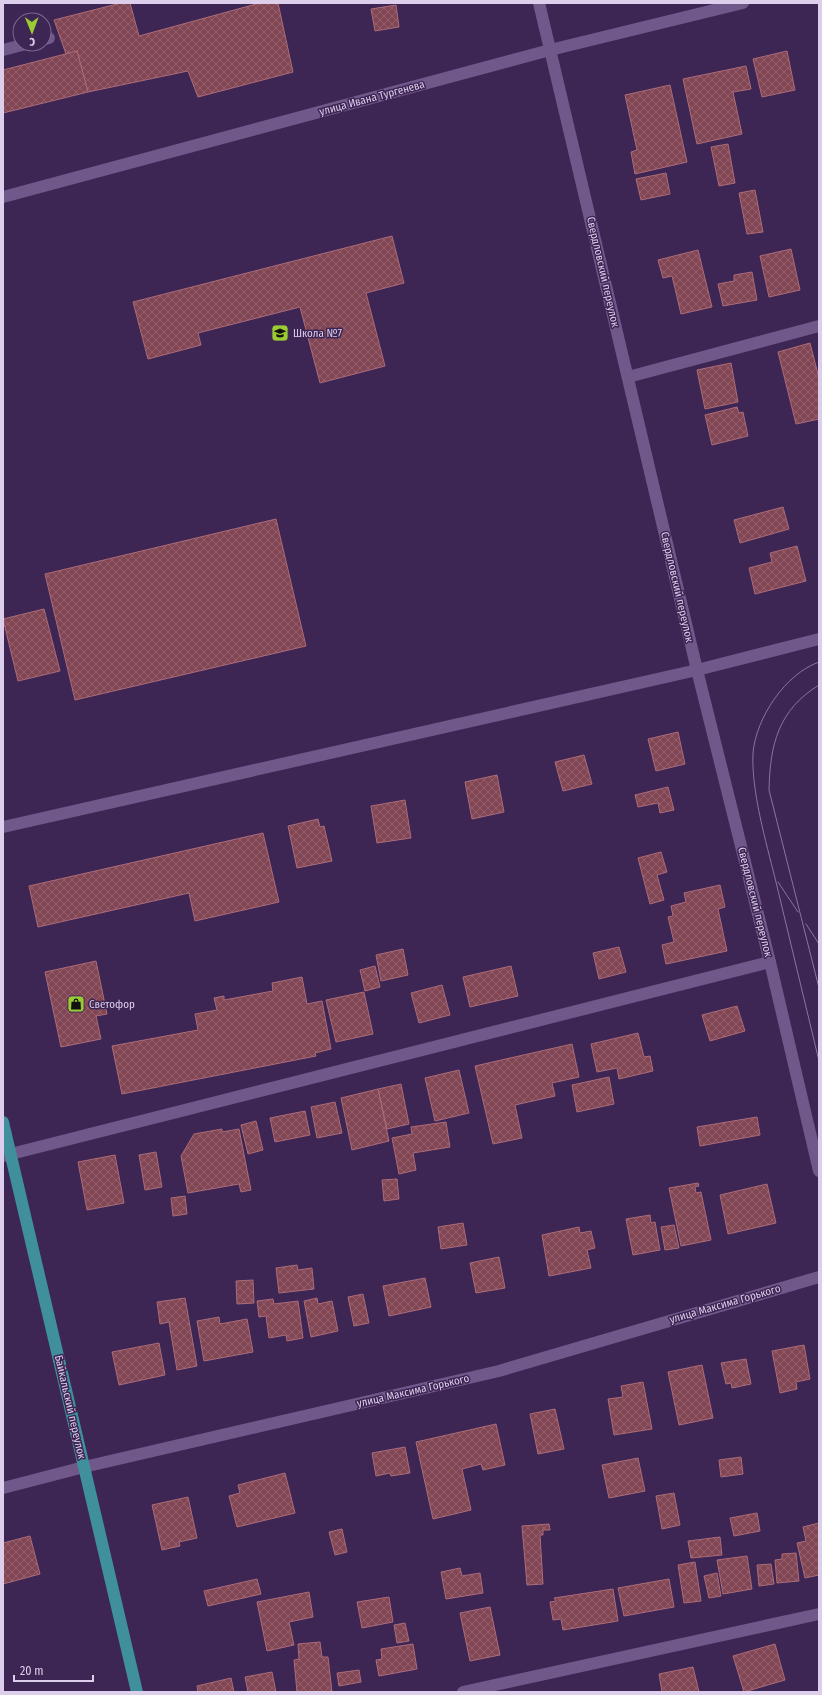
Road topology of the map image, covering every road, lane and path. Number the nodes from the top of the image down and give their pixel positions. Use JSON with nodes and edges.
{"nodes":[{"id":1,"x":539,"y":3,"type":"edge"},
{"id":2,"x":743,"y":3,"type":"edge"},
{"id":3,"x":550,"y":50,"type":"junction"},
{"id":4,"x":3,"y":197,"type":"edge"},
{"id":5,"x":819,"y":326,"type":"edge"},
{"id":6,"x":628,"y":377,"type":"junction"},
{"id":7,"x":819,"y":639,"type":"edge"},
{"id":8,"x":697,"y":670,"type":"junction"},
{"id":9,"x":3,"y":827,"type":"edge"},
{"id":10,"x":770,"y":962,"type":"junction"},
{"id":11,"x":3,"y":1122,"type":"edge"},
{"id":12,"x":7,"y":1155,"type":"edge"},
{"id":13,"x":819,"y":1171,"type":"edge"},
{"id":14,"x":819,"y":1277,"type":"edge"},
{"id":15,"x":84,"y":1467,"type":"junction"},
{"id":16,"x":3,"y":1488,"type":"edge"},
{"id":17,"x":819,"y":1614,"type":"edge"},
{"id":18,"x":137,"y":1692,"type":"edge"},
{"id":19,"x":463,"y":1692,"type":"edge"}],
"edges":[{"from":1,"to":3,"type":"street","name":"Свердловский переулок"},
{"from":2,"to":3,"type":"street","name":"улица Ивана Тургенева"},
{"from":3,"to":4,"type":"street","name":"улица Ивана Тургенева"},
{"from":3,"to":6,"type":"street","name":"Свердловский переулок"},
{"from":5,"to":6,"type":"street"},
{"from":6,"to":8,"type":"street","name":"Свердловский переулок"},
{"from":7,"to":8,"type":"street"},
{"from":8,"to":9,"type":"street"},
{"from":8,"to":10,"type":"street","name":"Свердловский переулок"},
{"from":10,"to":12,"type":"street"},
{"from":10,"to":13,"type":"street","name":"Свердловский переулок"},
{"from":11,"to":12,"type":"main road","name":"Байкальский переулок"},
{"from":12,"to":15,"type":"main road","name":"Байкальский переулок"},
{"from":14,"to":15,"type":"street","name":"улица Максима Горького"},
{"from":15,"to":16,"type":"street","name":"улица Максима Горького"},
{"from":15,"to":18,"type":"main road","name":"Байкальский переулок"},
{"from":17,"to":19,"type":"street"}]}
